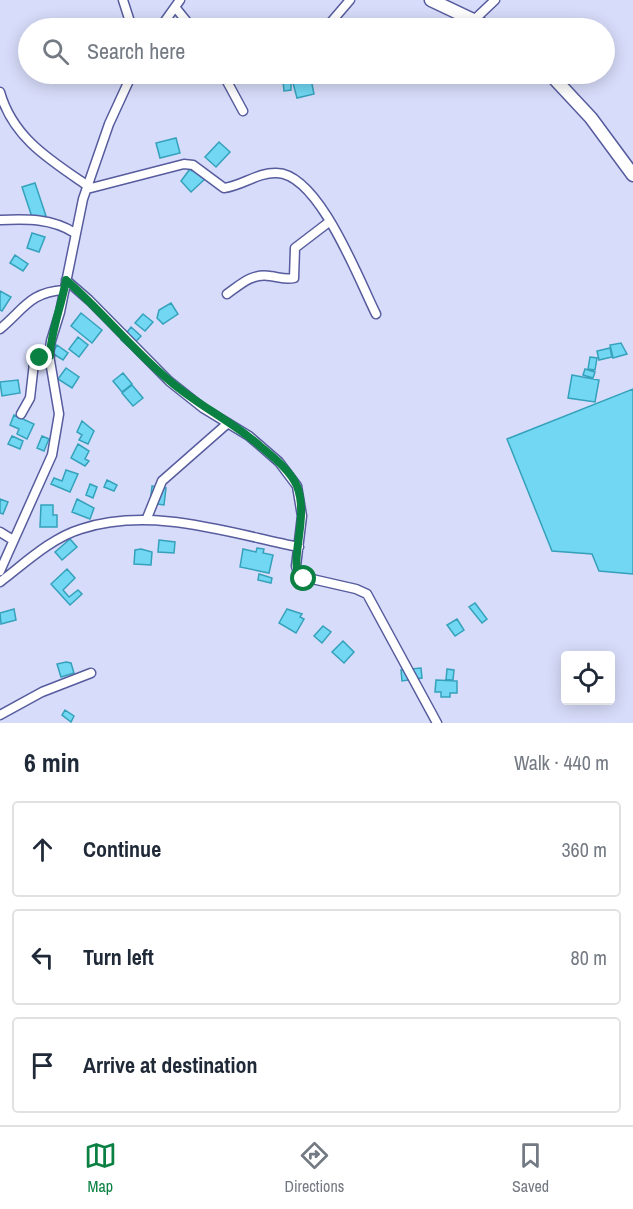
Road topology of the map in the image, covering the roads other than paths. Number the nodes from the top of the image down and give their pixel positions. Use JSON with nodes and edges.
{"nodes":[{"id":1,"x":123,"y":0,"type":"edge"},
{"id":2,"x":350,"y":0,"type":"edge"},
{"id":3,"x":431,"y":0,"type":"edge"},
{"id":4,"x":495,"y":0,"type":"edge"},
{"id":5,"x":178,"y":4,"type":"edge"},
{"id":6,"x":129,"y":18,"type":"edge"},
{"id":7,"x":168,"y":18,"type":"edge"},
{"id":8,"x":186,"y":18,"type":"edge"},
{"id":9,"x":335,"y":18,"type":"edge"},
{"id":10,"x":473,"y":18,"type":"edge"},
{"id":11,"x":476,"y":18,"type":"edge"},
{"id":12,"x":127,"y":84,"type":"edge"},
{"id":13,"x":228,"y":84,"type":"edge"},
{"id":14,"x":559,"y":84,"type":"edge"},
{"id":15,"x":0,"y":92,"type":"edge"},
{"id":16,"x":243,"y":111,"type":"dead end"},
{"id":17,"x":633,"y":175,"type":"edge"},
{"id":18,"x":87,"y":187,"type":"junction"},
{"id":19,"x":0,"y":220,"type":"edge"},
{"id":20,"x":329,"y":222,"type":"junction"},
{"id":21,"x":75,"y":233,"type":"junction"},
{"id":22,"x":65,"y":285,"type":"junction"},
{"id":23,"x":227,"y":294,"type":"dead end"},
{"id":24,"x":376,"y":314,"type":"dead end"},
{"id":25,"x":0,"y":329,"type":"edge"},
{"id":26,"x":50,"y":356,"type":"junction"},
{"id":27,"x":21,"y":414,"type":"dead end"},
{"id":28,"x":228,"y":423,"type":"junction"},
{"id":29,"x":147,"y":519,"type":"junction"},
{"id":30,"x":0,"y":532,"type":"edge"},
{"id":31,"x":14,"y":540,"type":"junction"},
{"id":32,"x":299,"y":547,"type":"junction"},
{"id":33,"x":0,"y":571,"type":"edge"},
{"id":34,"x":0,"y":582,"type":"edge"},
{"id":35,"x":91,"y":673,"type":"dead end"},
{"id":36,"x":0,"y":715,"type":"edge"},
{"id":37,"x":437,"y":723,"type":"edge"}],
"edges":[{"from":1,"to":6,"type":"street"},
{"from":2,"to":9,"type":"street"},
{"from":3,"to":10,"type":"street"},
{"from":4,"to":11,"type":"street"},
{"from":5,"to":7,"type":"street"},
{"from":5,"to":8,"type":"street"},
{"from":12,"to":18,"type":"street"},
{"from":13,"to":16,"type":"street"},
{"from":14,"to":17,"type":"street"},
{"from":15,"to":18,"type":"street"},
{"from":18,"to":20,"type":"street"},
{"from":18,"to":21,"type":"street"},
{"from":19,"to":21,"type":"street"},
{"from":20,"to":23,"type":"street"},
{"from":20,"to":24,"type":"street"},
{"from":21,"to":22,"type":"street"},
{"from":22,"to":25,"type":"street"},
{"from":22,"to":26,"type":"street"},
{"from":22,"to":28,"type":"street"},
{"from":26,"to":27,"type":"street"},
{"from":26,"to":31,"type":"street"},
{"from":28,"to":29,"type":"street"},
{"from":28,"to":32,"type":"street"},
{"from":29,"to":32,"type":"street"},
{"from":29,"to":34,"type":"street"},
{"from":30,"to":31,"type":"street"},
{"from":31,"to":33,"type":"street"},
{"from":32,"to":37,"type":"street"},
{"from":35,"to":36,"type":"street"}]}
